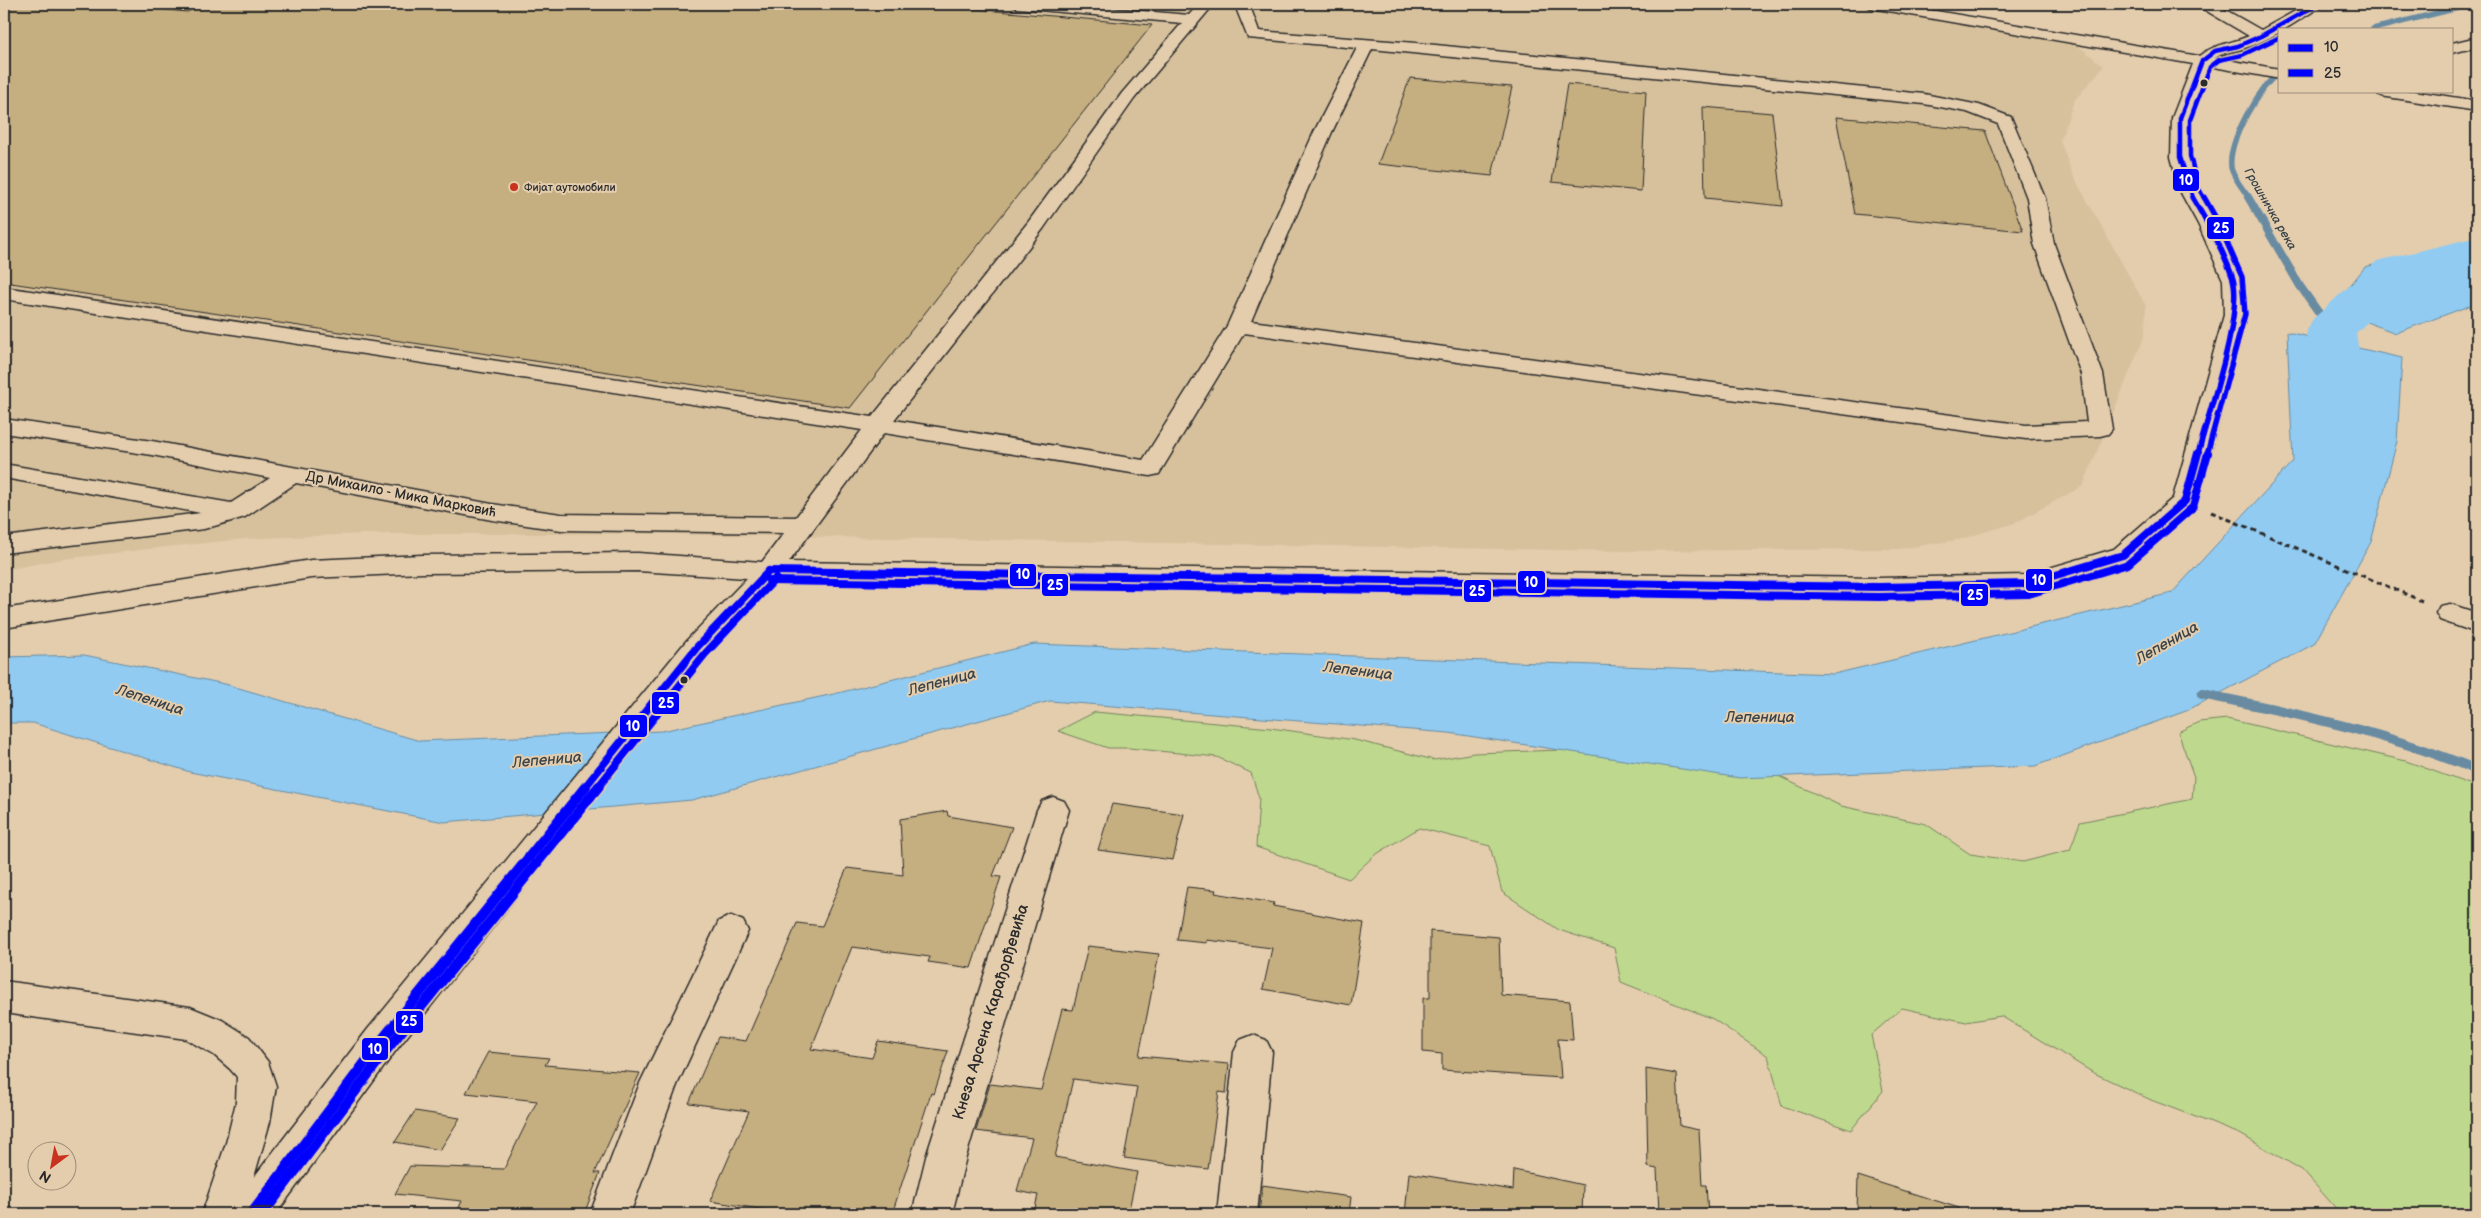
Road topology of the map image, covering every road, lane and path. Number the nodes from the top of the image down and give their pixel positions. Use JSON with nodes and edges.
{"nodes":[{"id":1,"x":1017,"y":4,"type":"edge"},
{"id":2,"x":1207,"y":4,"type":"edge"},
{"id":3,"x":1248,"y":4,"type":"edge"},
{"id":4,"x":1871,"y":4,"type":"edge"},
{"id":5,"x":1954,"y":4,"type":"edge"},
{"id":6,"x":2205,"y":4,"type":"edge"},
{"id":7,"x":2318,"y":4,"type":"edge"},
{"id":8,"x":2041,"y":18,"type":"dead end"},
{"id":9,"x":1193,"y":20,"type":"junction"},
{"id":10,"x":2148,"y":36,"type":"dead end"},
{"id":11,"x":2261,"y":36,"type":"junction"},
{"id":12,"x":2477,"y":42,"type":"edge"},
{"id":13,"x":1367,"y":44,"type":"junction"},
{"id":14,"x":2454,"y":48,"type":"edge"},
{"id":15,"x":2209,"y":56,"type":"junction"},
{"id":16,"x":2278,"y":74,"type":"edge"},
{"id":17,"x":2402,"y":93,"type":"edge"},
{"id":18,"x":2477,"y":106,"type":"edge"},
{"id":19,"x":4,"y":293,"type":"edge"},
{"id":20,"x":1238,"y":326,"type":"junction"},
{"id":21,"x":878,"y":425,"type":"junction"},
{"id":22,"x":4,"y":426,"type":"edge"},
{"id":23,"x":4,"y":471,"type":"edge"},
{"id":24,"x":292,"y":474,"type":"junction"},
{"id":25,"x":2185,"y":501,"type":"junction"},
{"id":26,"x":236,"y":511,"type":"junction"},
{"id":27,"x":802,"y":525,"type":"junction"},
{"id":28,"x":5,"y":544,"type":"edge"},
{"id":29,"x":769,"y":571,"type":"junction"},
{"id":30,"x":2450,"y":613,"type":"joint"},
{"id":31,"x":4,"y":618,"type":"edge"},
{"id":32,"x":2477,"y":623,"type":"edge"},
{"id":33,"x":1054,"y":810,"type":"dead end"},
{"id":34,"x":731,"y":930,"type":"dead end"},
{"id":35,"x":4,"y":997,"type":"edge"},
{"id":36,"x":1253,"y":1052,"type":"dead end"},
{"id":37,"x":222,"y":1214,"type":"edge"},
{"id":38,"x":251,"y":1214,"type":"edge"},
{"id":39,"x":610,"y":1214,"type":"edge"},
{"id":40,"x":932,"y":1214,"type":"edge"},
{"id":41,"x":1237,"y":1214,"type":"edge"}],
"edges":[{"from":1,"to":9,"type":"street"},
{"from":2,"to":9,"type":"street"},
{"from":3,"to":13,"type":"street"},
{"from":4,"to":15,"type":"street"},
{"from":5,"to":8,"type":"street"},
{"from":6,"to":11,"type":"street"},
{"from":7,"to":11,"type":"street"},
{"from":9,"to":21,"type":"street"},
{"from":10,"to":15,"type":"street"},
{"from":11,"to":15,"type":"street"},
{"from":12,"to":14,"type":"street"},
{"from":13,"to":20,"type":"street"},
{"from":13,"to":20,"type":"street"},
{"from":15,"to":16,"type":"street"},
{"from":15,"to":25,"type":"street"},
{"from":17,"to":18,"type":"street"},
{"from":19,"to":21,"type":"street"},
{"from":20,"to":21,"type":"street"},
{"from":21,"to":27,"type":"street"},
{"from":22,"to":24,"type":"street","name":"Др Михаило - Мика Марковић"},
{"from":23,"to":26,"type":"street"},
{"from":24,"to":26,"type":"street"},
{"from":24,"to":27,"type":"street","name":"Др Михаило - Мика Марковић"},
{"from":25,"to":29,"type":"street"},
{"from":25,"to":30,"type":"path"},
{"from":26,"to":28,"type":"street"},
{"from":27,"to":29,"type":"street"},
{"from":29,"to":31,"type":"street"},
{"from":29,"to":38,"type":"street"},
{"from":30,"to":32,"type":"street"},
{"from":33,"to":40,"type":"street","name":"Кнеза Арсена Карађорђевића"},
{"from":34,"to":39,"type":"street"},
{"from":35,"to":37,"type":"street"},
{"from":36,"to":41,"type":"street"}]}
